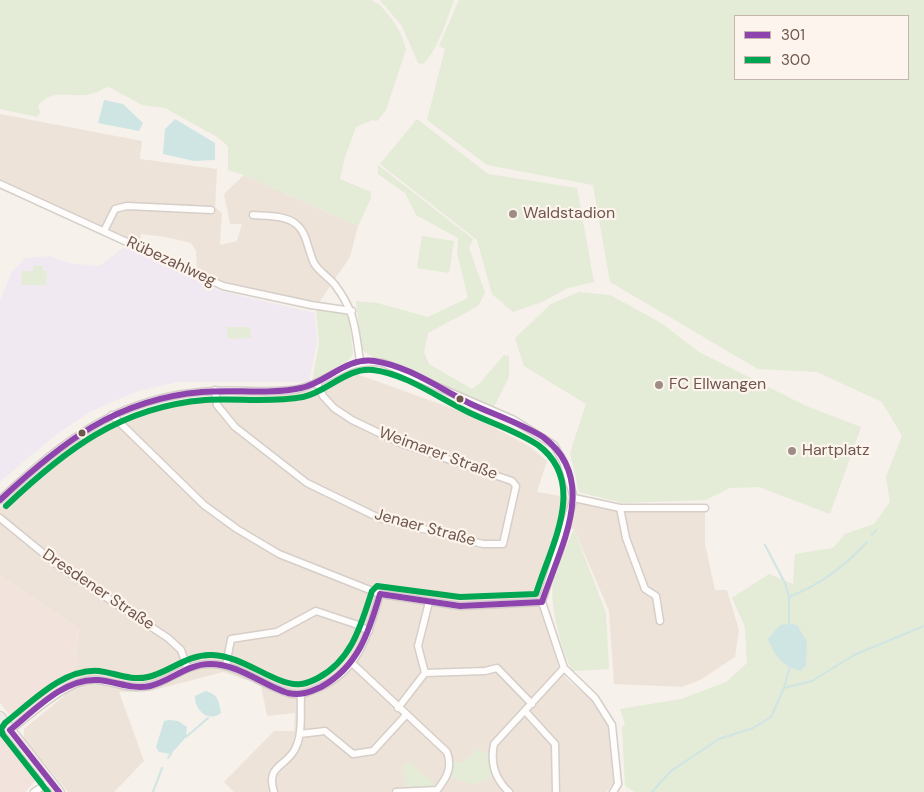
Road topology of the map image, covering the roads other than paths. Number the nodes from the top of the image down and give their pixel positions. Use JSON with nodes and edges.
{"nodes":[{"id":1,"x":0,"y":184,"type":"edge"},
{"id":2,"x":211,"y":210,"type":"dead end"},
{"id":3,"x":253,"y":215,"type":"dead end"},
{"id":4,"x":104,"y":231,"type":"junction"},
{"id":5,"x":352,"y":311,"type":"junction"},
{"id":6,"x":360,"y":361,"type":"junction"},
{"id":7,"x":317,"y":383,"type":"junction"},
{"id":8,"x":215,"y":390,"type":"junction"},
{"id":9,"x":112,"y":415,"type":"junction"},
{"id":10,"x":574,"y":498,"type":"junction"},
{"id":11,"x":0,"y":500,"type":"edge"},
{"id":12,"x":620,"y":508,"type":"junction"},
{"id":13,"x":705,"y":508,"type":"dead end"},
{"id":14,"x":0,"y":518,"type":"edge"},
{"id":15,"x":503,"y":544,"type":"joint"},
{"id":16,"x":380,"y":594,"type":"junction"},
{"id":17,"x":429,"y":602,"type":"junction"},
{"id":18,"x":542,"y":602,"type":"junction"},
{"id":19,"x":660,"y":621,"type":"dead end"},
{"id":20,"x":369,"y":631,"type":"junction"},
{"id":21,"x":353,"y":664,"type":"junction"},
{"id":22,"x":226,"y":666,"type":"junction"},
{"id":23,"x":187,"y":667,"type":"junction"},
{"id":24,"x":564,"y":668,"type":"junction"},
{"id":25,"x":425,"y":673,"type":"junction"},
{"id":26,"x":301,"y":696,"type":"junction"},
{"id":27,"x":532,"y":704,"type":"junction"},
{"id":28,"x":398,"y":708,"type":"junction"},
{"id":29,"x":525,"y":711,"type":"junction"},
{"id":30,"x":406,"y":715,"type":"junction"},
{"id":31,"x":0,"y":717,"type":"edge"},
{"id":32,"x":10,"y":730,"type":"junction"},
{"id":33,"x":300,"y":734,"type":"junction"},
{"id":34,"x":50,"y":782,"type":"junction"},
{"id":35,"x":34,"y":792,"type":"edge"},
{"id":36,"x":59,"y":792,"type":"edge"},
{"id":37,"x":274,"y":792,"type":"edge"},
{"id":38,"x":396,"y":792,"type":"edge"},
{"id":39,"x":509,"y":792,"type":"edge"},
{"id":40,"x":556,"y":792,"type":"edge"},
{"id":41,"x":613,"y":792,"type":"edge"}],
"edges":[{"from":1,"to":4,"type":"street","name":"Rübezahlweg"},
{"from":2,"to":4,"type":"street"},
{"from":3,"to":5,"type":"street"},
{"from":4,"to":5,"type":"street","name":"Rübezahlweg"},
{"from":5,"to":6,"type":"street"},
{"from":6,"to":7,"type":"street"},
{"from":6,"to":10,"type":"street"},
{"from":7,"to":8,"type":"street"},
{"from":7,"to":15,"type":"street","name":"Weimarer Straße"},
{"from":8,"to":9,"type":"street"},
{"from":8,"to":15,"type":"street","name":"Jenaer Straße"},
{"from":9,"to":11,"type":"street"},
{"from":9,"to":16,"type":"street"},
{"from":10,"to":12,"type":"street"},
{"from":10,"to":18,"type":"street"},
{"from":12,"to":13,"type":"street"},
{"from":12,"to":19,"type":"street"},
{"from":14,"to":23,"type":"street","name":"Dresdener Straße"},
{"from":16,"to":17,"type":"street"},
{"from":16,"to":20,"type":"street"},
{"from":17,"to":18,"type":"street"},
{"from":17,"to":25,"type":"street"},
{"from":18,"to":24,"type":"street"},
{"from":20,"to":21,"type":"street"},
{"from":20,"to":22,"type":"street"},
{"from":21,"to":26,"type":"street"},
{"from":21,"to":28,"type":"street"},
{"from":22,"to":23,"type":"street"},
{"from":22,"to":26,"type":"street"},
{"from":23,"to":32,"type":"street"},
{"from":24,"to":27,"type":"street"},
{"from":24,"to":41,"type":"street"},
{"from":25,"to":27,"type":"street"},
{"from":25,"to":28,"type":"street"},
{"from":26,"to":33,"type":"street"},
{"from":27,"to":29,"type":"street"},
{"from":28,"to":30,"type":"street"},
{"from":29,"to":39,"type":"street"},
{"from":29,"to":40,"type":"street"},
{"from":30,"to":33,"type":"street"},
{"from":30,"to":38,"type":"street"},
{"from":31,"to":32,"type":"main road"},
{"from":32,"to":34,"type":"main road"},
{"from":33,"to":37,"type":"street"},
{"from":34,"to":35,"type":"street"},
{"from":34,"to":36,"type":"main road"}]}
